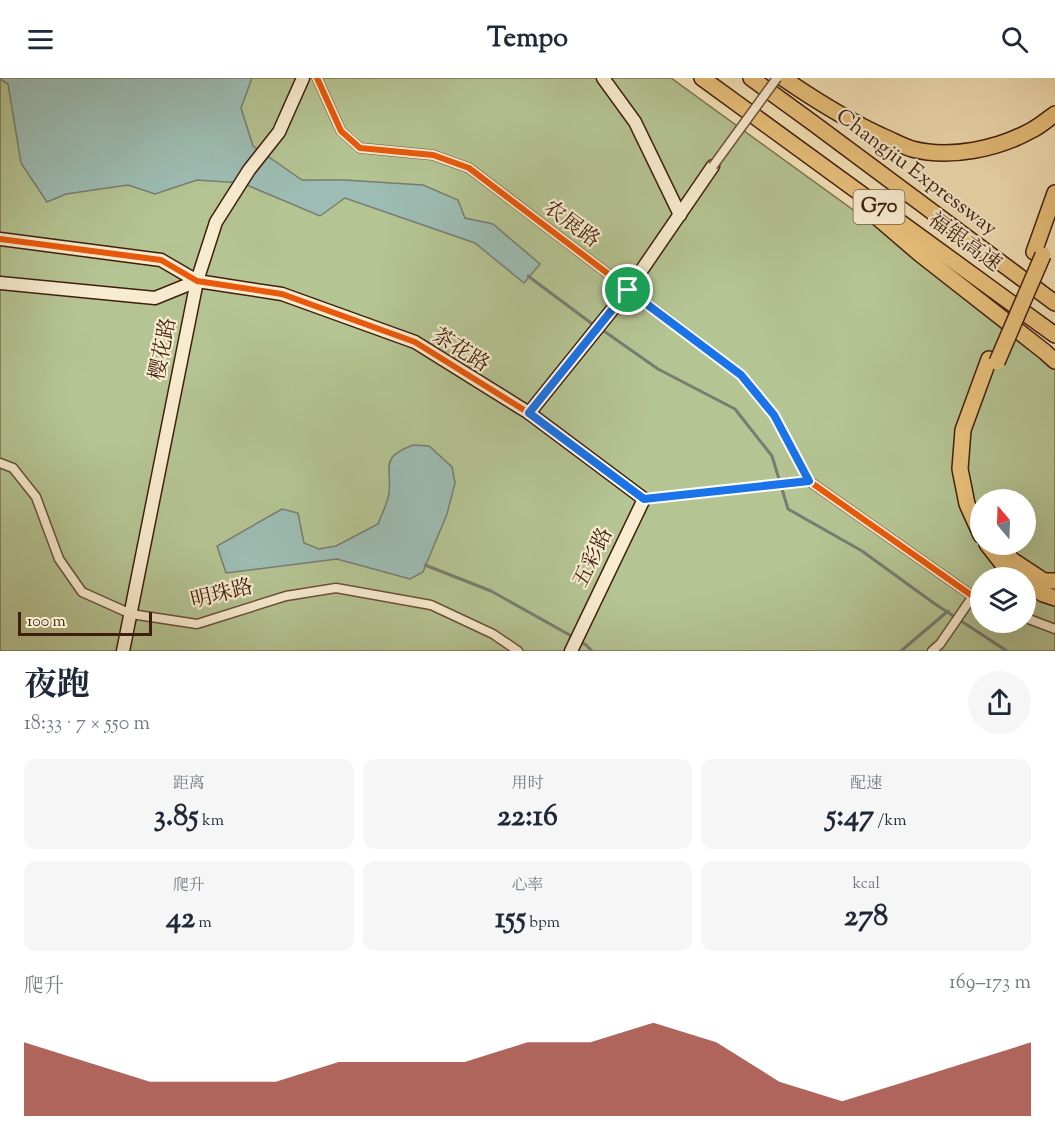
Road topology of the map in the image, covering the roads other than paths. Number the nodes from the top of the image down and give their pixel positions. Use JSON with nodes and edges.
{"nodes":[{"id":1,"x":303,"y":78,"type":"edge"},
{"id":2,"x":317,"y":78,"type":"edge"},
{"id":3,"x":603,"y":78,"type":"edge"},
{"id":4,"x":702,"y":78,"type":"edge"},
{"id":5,"x":751,"y":78,"type":"edge"},
{"id":6,"x":777,"y":78,"type":"edge"},
{"id":7,"x":783,"y":78,"type":"edge"},
{"id":8,"x":1055,"y":114,"type":"edge"},
{"id":9,"x":770,"y":127,"type":"junction"},
{"id":10,"x":713,"y":166,"type":"joint"},
{"id":11,"x":1055,"y":193,"type":"edge"},
{"id":12,"x":680,"y":215,"type":"junction"},
{"id":13,"x":1055,"y":223,"type":"edge"},
{"id":14,"x":0,"y":239,"type":"edge"},
{"id":15,"x":1039,"y":254,"type":"junction"},
{"id":16,"x":197,"y":281,"type":"junction"},
{"id":17,"x":0,"y":283,"type":"edge"},
{"id":18,"x":628,"y":290,"type":"junction"},
{"id":19,"x":1055,"y":303,"type":"edge"},
{"id":20,"x":1055,"y":335,"type":"edge"},
{"id":21,"x":993,"y":361,"type":"junction"},
{"id":22,"x":1055,"y":361,"type":"edge"},
{"id":23,"x":529,"y":413,"type":"junction"},
{"id":24,"x":0,"y":463,"type":"edge"},
{"id":25,"x":809,"y":481,"type":"junction"},
{"id":26,"x":974,"y":489,"type":"edge"},
{"id":27,"x":644,"y":499,"type":"junction"},
{"id":28,"x":970,"y":511,"type":"edge"},
{"id":29,"x":996,"y":555,"type":"edge"},
{"id":30,"x":1008,"y":555,"type":"edge"},
{"id":31,"x":1005,"y":567,"type":"edge"},
{"id":32,"x":1055,"y":581,"type":"edge"},
{"id":33,"x":1036,"y":590,"type":"edge"},
{"id":34,"x":970,"y":594,"type":"edge"},
{"id":35,"x":1055,"y":598,"type":"edge"},
{"id":36,"x":970,"y":600,"type":"edge"},
{"id":37,"x":131,"y":614,"type":"junction"},
{"id":38,"x":1036,"y":621,"type":"edge"},
{"id":39,"x":1055,"y":628,"type":"edge"},
{"id":40,"x":574,"y":643,"type":"edge"},
{"id":41,"x":123,"y":651,"type":"edge"},
{"id":42,"x":518,"y":651,"type":"edge"},
{"id":43,"x":932,"y":651,"type":"edge"}],
"edges":[{"from":1,"to":16,"type":"street","name":"樱花路"},
{"from":2,"to":18,"type":"street","name":"农展路"},
{"from":3,"to":12,"type":"street"},
{"from":4,"to":9,"type":"highway","name":"福银高速","number":"G70"},
{"from":5,"to":19,"type":"highway","name":"Changjiu Expressway","number":"G70"},
{"from":6,"to":10,"type":"street","bridge":true},
{"from":7,"to":8,"type":"highway"},
{"from":9,"to":20,"type":"highway","name":"福银高速","number":"G70"},
{"from":9,"to":22,"type":"highway"},
{"from":10,"to":12,"type":"street"},
{"from":11,"to":15,"type":"highway"},
{"from":12,"to":18,"type":"street"},
{"from":13,"to":15,"type":"highway"},
{"from":14,"to":16,"type":"street"},
{"from":15,"to":21,"type":"highway","bridge":true},
{"from":16,"to":17,"type":"street"},
{"from":16,"to":23,"type":"street","name":"茶花路"},
{"from":16,"to":37,"type":"street","name":"樱花路"},
{"from":18,"to":23,"type":"street"},
{"from":18,"to":25,"type":"street","name":"农展路"},
{"from":21,"to":26,"type":"highway"},
{"from":21,"to":28,"type":"highway"},
{"from":23,"to":27,"type":"street","name":"茶花路"},
{"from":24,"to":37,"type":"street","name":"明珠路"},
{"from":25,"to":27,"type":"street"},
{"from":25,"to":34,"type":"street","name":"农展路"},
{"from":27,"to":40,"type":"street","name":"五彩路"},
{"from":29,"to":31,"type":"highway"},
{"from":30,"to":32,"type":"highway"},
{"from":33,"to":35,"type":"highway"},
{"from":36,"to":43,"type":"street"},
{"from":37,"to":41,"type":"street","name":"樱花路"},
{"from":37,"to":42,"type":"street","name":"明珠路"},
{"from":38,"to":39,"type":"street"}]}
